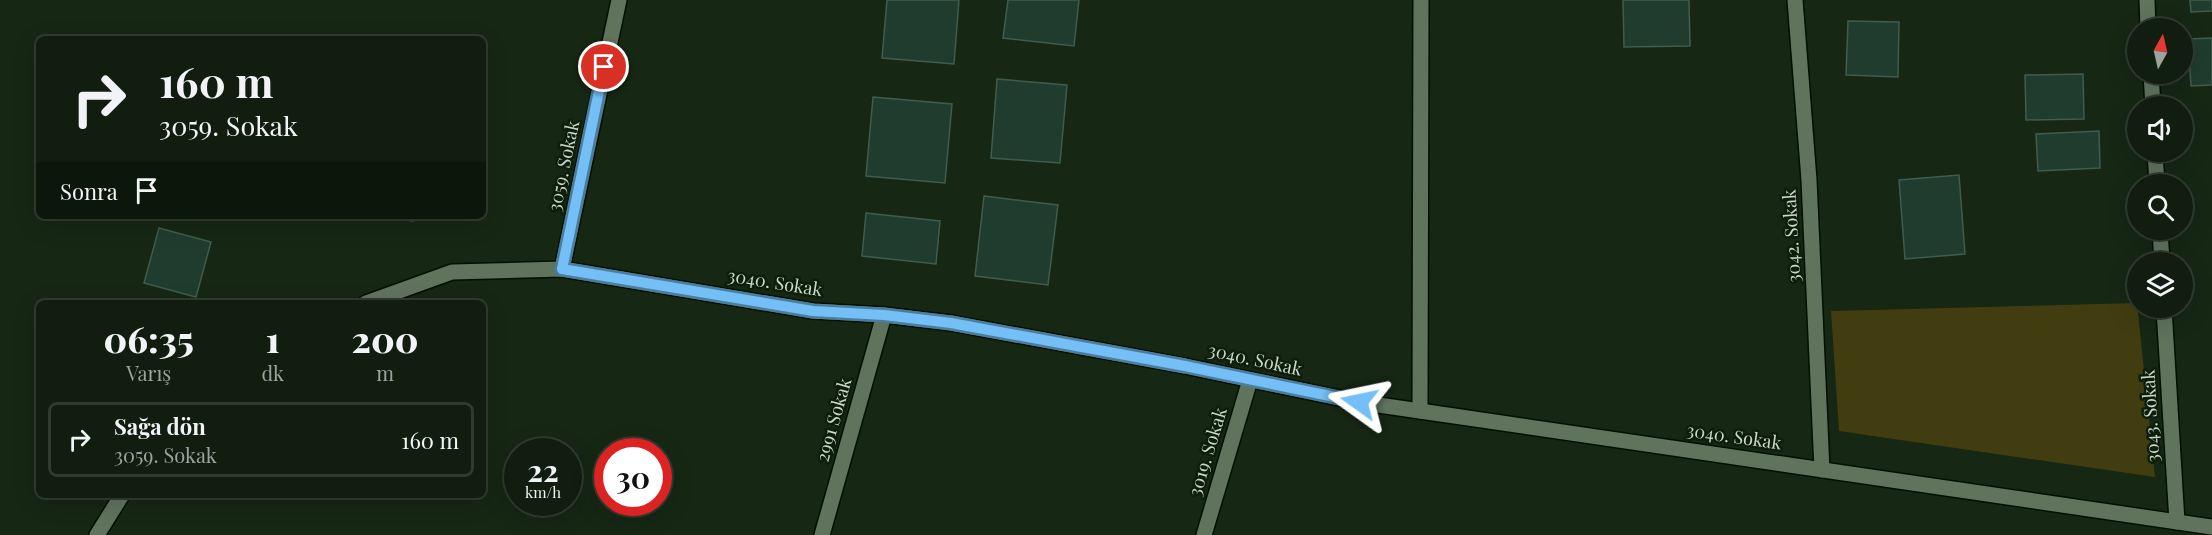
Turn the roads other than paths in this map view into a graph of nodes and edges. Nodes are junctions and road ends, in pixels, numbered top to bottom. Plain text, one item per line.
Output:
1 (619, 0) edge
2 (1421, 0) edge
3 (1795, 0) edge
4 (2146, 0) edge
5 (2147, 18) edge
6 (562, 269) junction
7 (374, 300) edge
8 (884, 315) junction
9 (2165, 318) edge
10 (1250, 380) junction
11 (1420, 411) junction
12 (1822, 470) junction
13 (120, 498) edge
14 (2177, 522) junction
15 (2212, 527) edge
16 (97, 535) edge
17 (822, 535) edge
18 (1204, 535) edge

1 - 6 street, 3059. Sokak
2 - 11 street
3 - 12 street, 3042. Sokak
4 - 5 street
6 - 7 street, 3040. Sokak
6 - 8 street, 3040. Sokak
8 - 10 street, 3040. Sokak
8 - 17 street, 2991 Sokak
9 - 14 street, 3043. Sokak
10 - 11 street, 3040. Sokak
10 - 18 street, 3019. Sokak
11 - 12 street, 3040. Sokak
12 - 14 street, 3040. Sokak
13 - 16 street
14 - 15 street, 3040. Sokak

